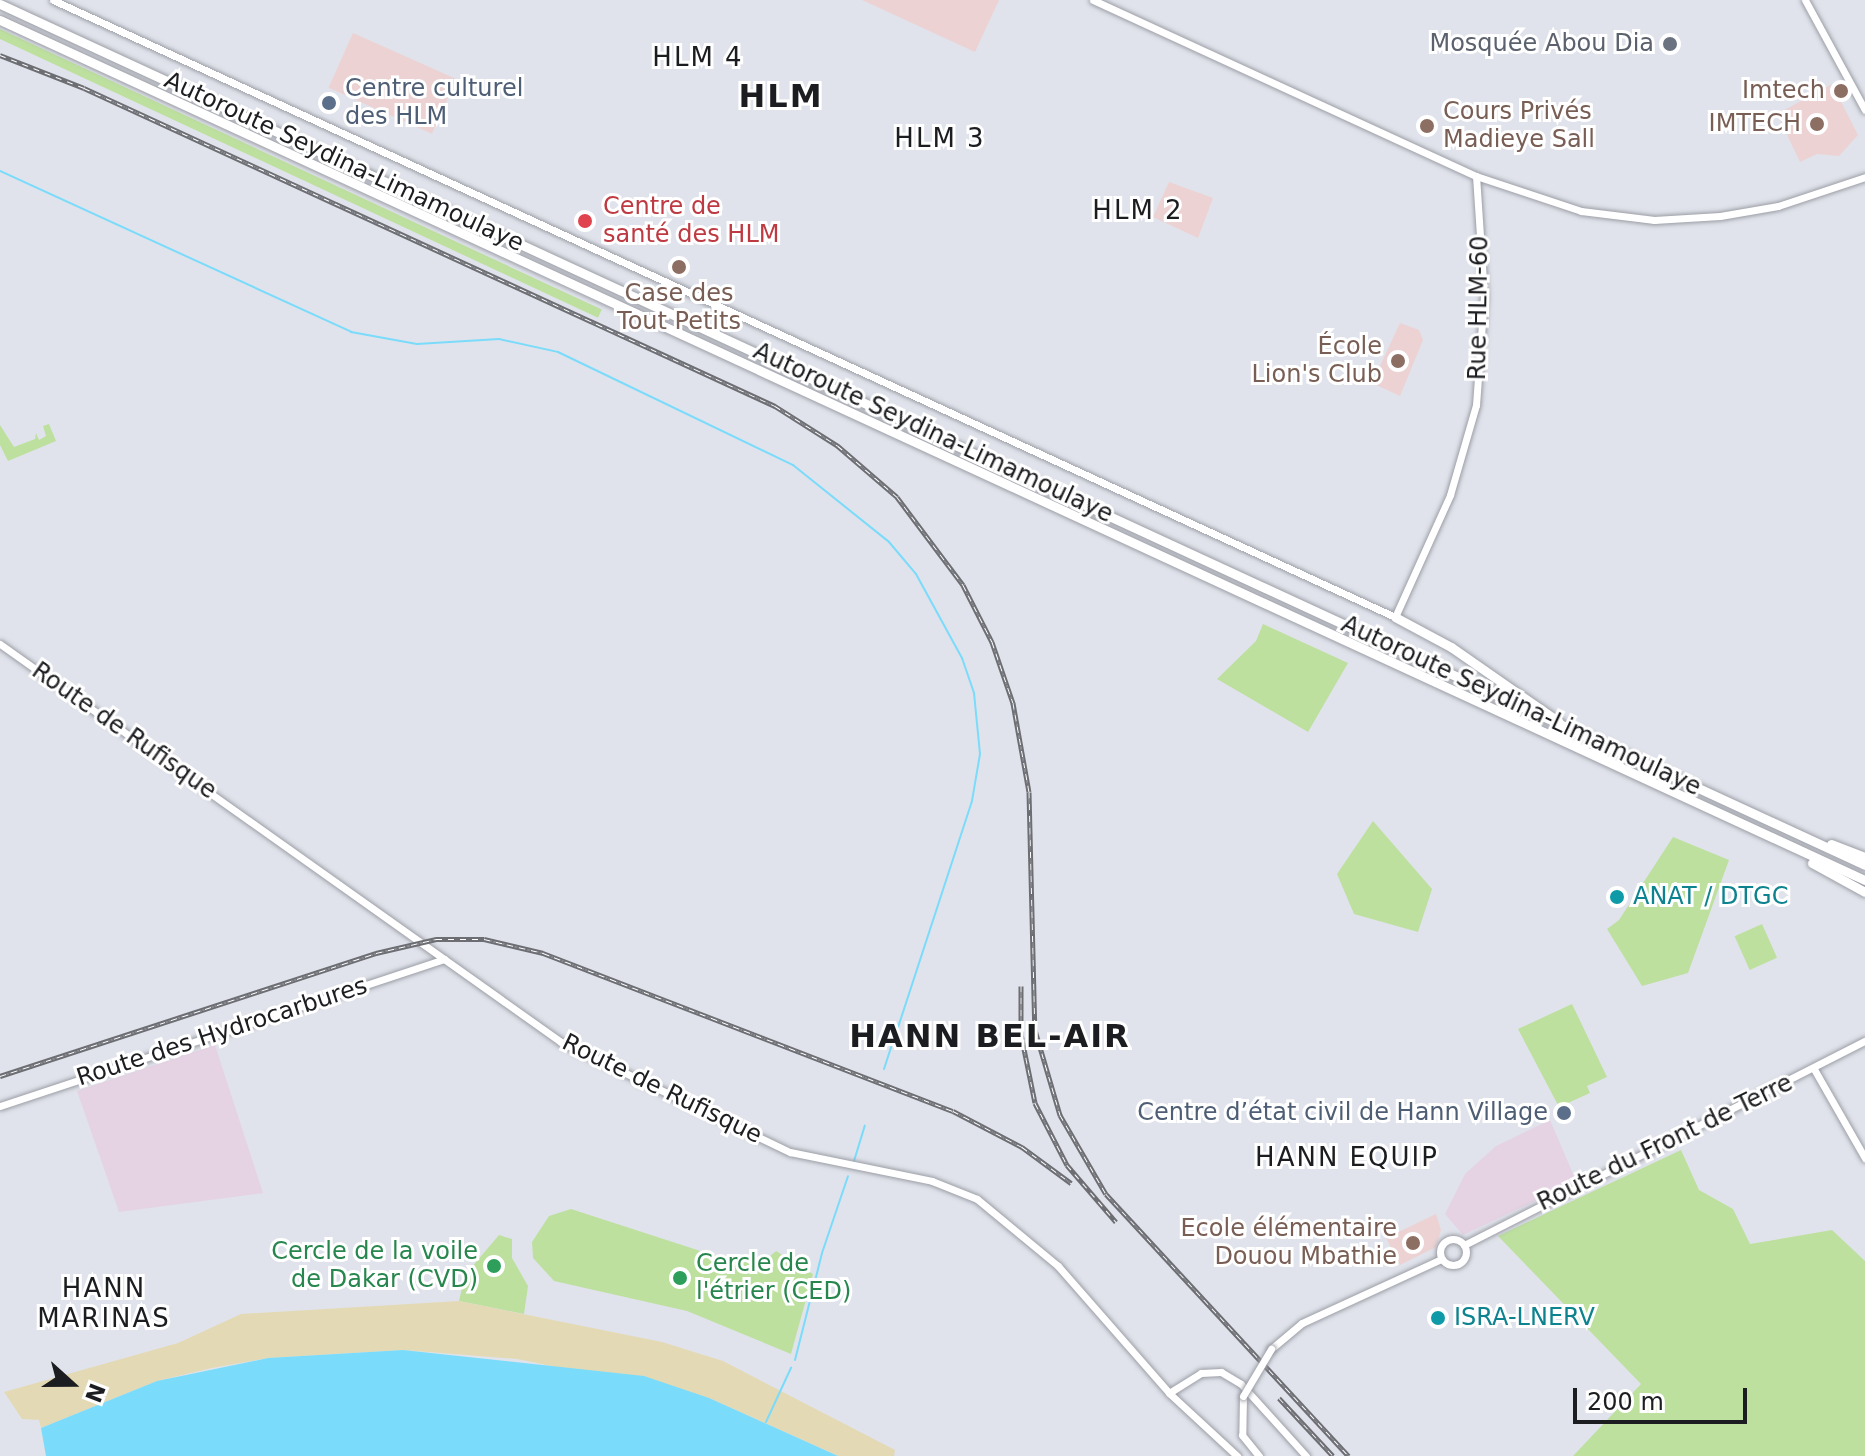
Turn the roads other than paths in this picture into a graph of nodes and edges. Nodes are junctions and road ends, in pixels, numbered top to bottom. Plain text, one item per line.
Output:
1 (53, 0) edge
2 (1093, 0) edge
3 (1805, 0) edge
4 (0, 4) edge
5 (0, 20) edge
6 (1865, 110) edge
7 (1476, 176) junction
8 (1865, 177) edge
9 (1395, 617) junction
10 (0, 644) edge
11 (1564, 728) junction
12 (1787, 829) junction
13 (1780, 841) junction
14 (1865, 857) edge
15 (1865, 865) edge
16 (1865, 880) edge
17 (1865, 892) edge
18 (444, 959) junction
19 (1865, 1041) edge
20 (1814, 1069) junction
21 (0, 1106) edge
22 (1865, 1158) edge
23 (1464, 1245) junction
24 (1441, 1259) junction
25 (1169, 1393) junction
26 (1237, 1456) edge
27 (1259, 1456) edge
28 (1306, 1456) edge

1 - 9 street
2 - 7 street
3 - 6 street
4 - 11 highway, Autoroute Seydina-Limamoulaye
5 - 13 highway, Autoroute Seydina-Limamoulaye
7 - 8 street
7 - 9 street, Rue HLM-60
9 - 11 highway
10 - 18 street, Route de Rufisque
11 - 12 highway, Autoroute Seydina-Limamoulaye
12 - 14 highway
12 - 15 highway, Autoroute Seydina-Limamoulaye
13 - 16 highway, Autoroute Seydina-Limamoulaye
13 - 17 highway
18 - 21 street, Route des Hydrocarbures
18 - 25 street, Route de Rufisque
19 - 20 street, Route du Front de Terre
20 - 22 street
20 - 23 street, Route du Front de Terre
23 - 24 street, Route du Front de Terre
23 - 24 street, Route du Front de Terre
24 - 27 street, Route du Front de Terre, bridge
25 - 26 street, Route de Rufisque
25 - 28 street

